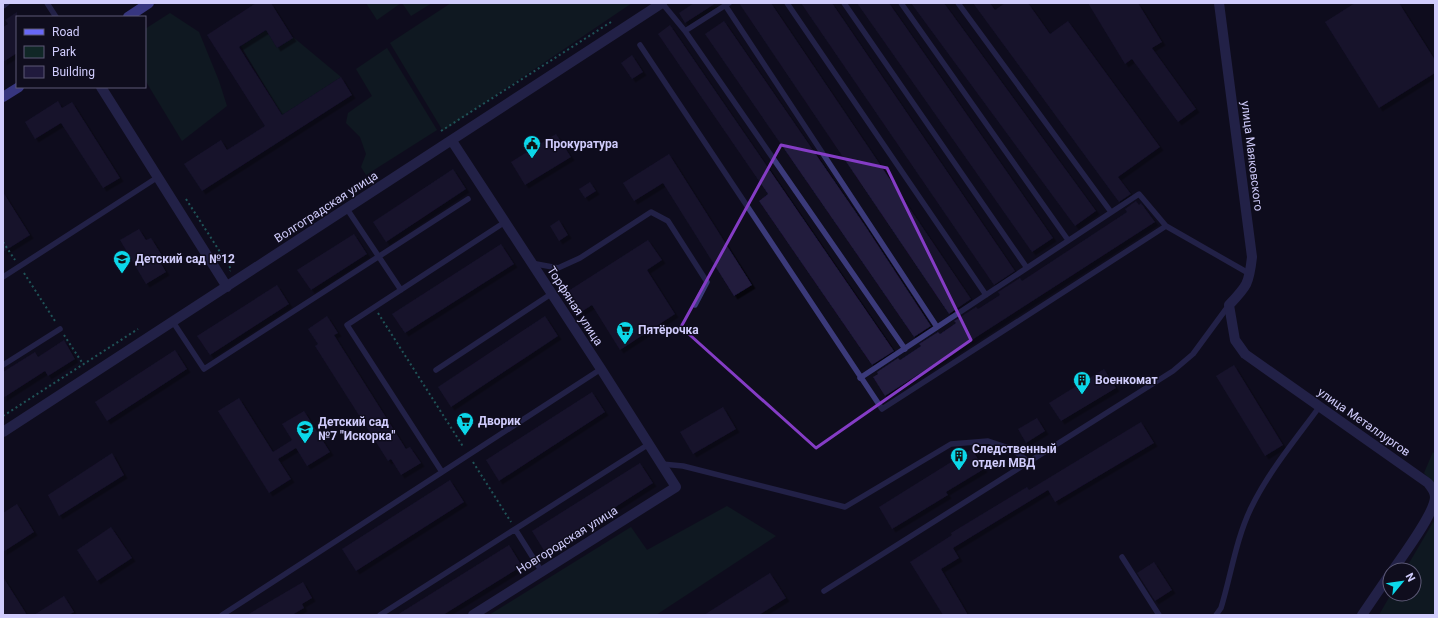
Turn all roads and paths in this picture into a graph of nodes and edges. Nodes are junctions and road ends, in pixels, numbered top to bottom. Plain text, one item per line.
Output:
1 (7, 3) edge
2 (47, 3) edge
3 (149, 3) edge
4 (662, 3) edge
5 (787, 3) edge
6 (844, 3) edge
7 (901, 3) edge
8 (958, 3) edge
9 (1219, 3) edge
10 (727, 4) edge
11 (3, 6) edge
12 (55, 16) edge
13 (130, 16) edge
14 (614, 20) dead end
15 (685, 31) junction
16 (640, 45) dead end
17 (17, 88) edge
18 (102, 88) edge
19 (3, 97) edge
20 (441, 130) dead end
21 (452, 141) junction
22 (158, 177) junction
23 (468, 199) dead end
24 (347, 209) junction
25 (1111, 212) junction
26 (505, 222) junction
27 (1166, 226) junction
28 (1068, 240) junction
29 (3, 242) edge
30 (379, 256) junction
31 (531, 263) junction
32 (19, 266) junction
33 (1027, 268) junction
34 (231, 269) dead end
35 (1250, 274) junction
36 (3, 277) edge
37 (221, 277) junction
38 (227, 287) junction
39 (401, 290) junction
40 (551, 294) junction
41 (986, 295) junction
42 (695, 305) dead end
43 (1229, 305) junction
44 (374, 307) junction
45 (173, 322) junction
46 (142, 327) dead end
47 (937, 327) junction
48 (60, 329) junction
49 (905, 349) junction
50 (84, 364) junction
51 (3, 365) edge
52 (601, 369) junction
53 (436, 370) dead end
54 (860, 378) junction
55 (1320, 406) junction
56 (3, 416) edge
57 (3, 432) edge
58 (649, 444) junction
59 (469, 455) junction
60 (1029, 462) junction
61 (662, 464) junction
62 (442, 472) junction
63 (676, 487) joint
64 (516, 529) junction
65 (1122, 557) dead end
66 (1397, 562) edge
67 (542, 572) junction
68 (1382, 586) edge
69 (824, 591) dead end
70 (222, 615) edge
71 (380, 615) edge
72 (473, 615) edge
73 (1159, 615) edge
74 (1216, 615) edge
75 (1362, 615) edge

1 - 11 lane
2 - 12 lane
3 - 13 main road
4 - 15 lane
4 - 21 street, Волгоградская улица
5 - 41 lane
6 - 33 lane
7 - 28 lane
8 - 25 lane
9 - 35 street, улица Маяковского
10 - 15 lane
10 - 47 lane
14 - 20 path
15 - 49 lane
16 - 54 lane
17 - 19 main road
18 - 22 street
21 - 24 street, Волгоградская улица
21 - 26 street, Торфяная улица
22 - 32 lane
22 - 37 street
23 - 30 lane
24 - 30 lane
24 - 38 street, Волгоградская улица
25 - 27 lane
25 - 28 lane
26 - 31 street, Торфяная улица
26 - 39 lane
27 - 35 lane
27 - 54 lane
28 - 33 lane
29 - 32 path
30 - 39 lane
30 - 45 lane
31 - 40 street, Торфяная улица
31 - 42 lane
32 - 36 lane
32 - 48 path
33 - 41 lane
34 - 37 path
35 - 43 street, улица Маяковского
37 - 38 street
38 - 45 street, Волгоградская улица
39 - 44 lane
40 - 52 street, Торфяная улица
40 - 53 lane
41 - 47 lane
43 - 55 street, улица Металлургов
43 - 60 lane
44 - 59 path
44 - 62 lane
45 - 57 street, Волгоградская улица
46 - 50 path
47 - 49 lane
48 - 50 path
48 - 51 lane
49 - 54 lane
50 - 56 path
52 - 58 street, Торфяная улица
52 - 59 lane
55 - 66 street, улица Металлургов
55 - 74 lane
58 - 61 street, Торфяная улица
58 - 64 lane
59 - 62 lane
59 - 64 path
60 - 61 lane
60 - 69 lane
61 - 63 street, Торфяная улица
62 - 70 lane
63 - 67 street, Новгородская улица
64 - 67 lane
64 - 71 lane
65 - 73 lane
67 - 72 street, Новгородская улица
68 - 75 street

